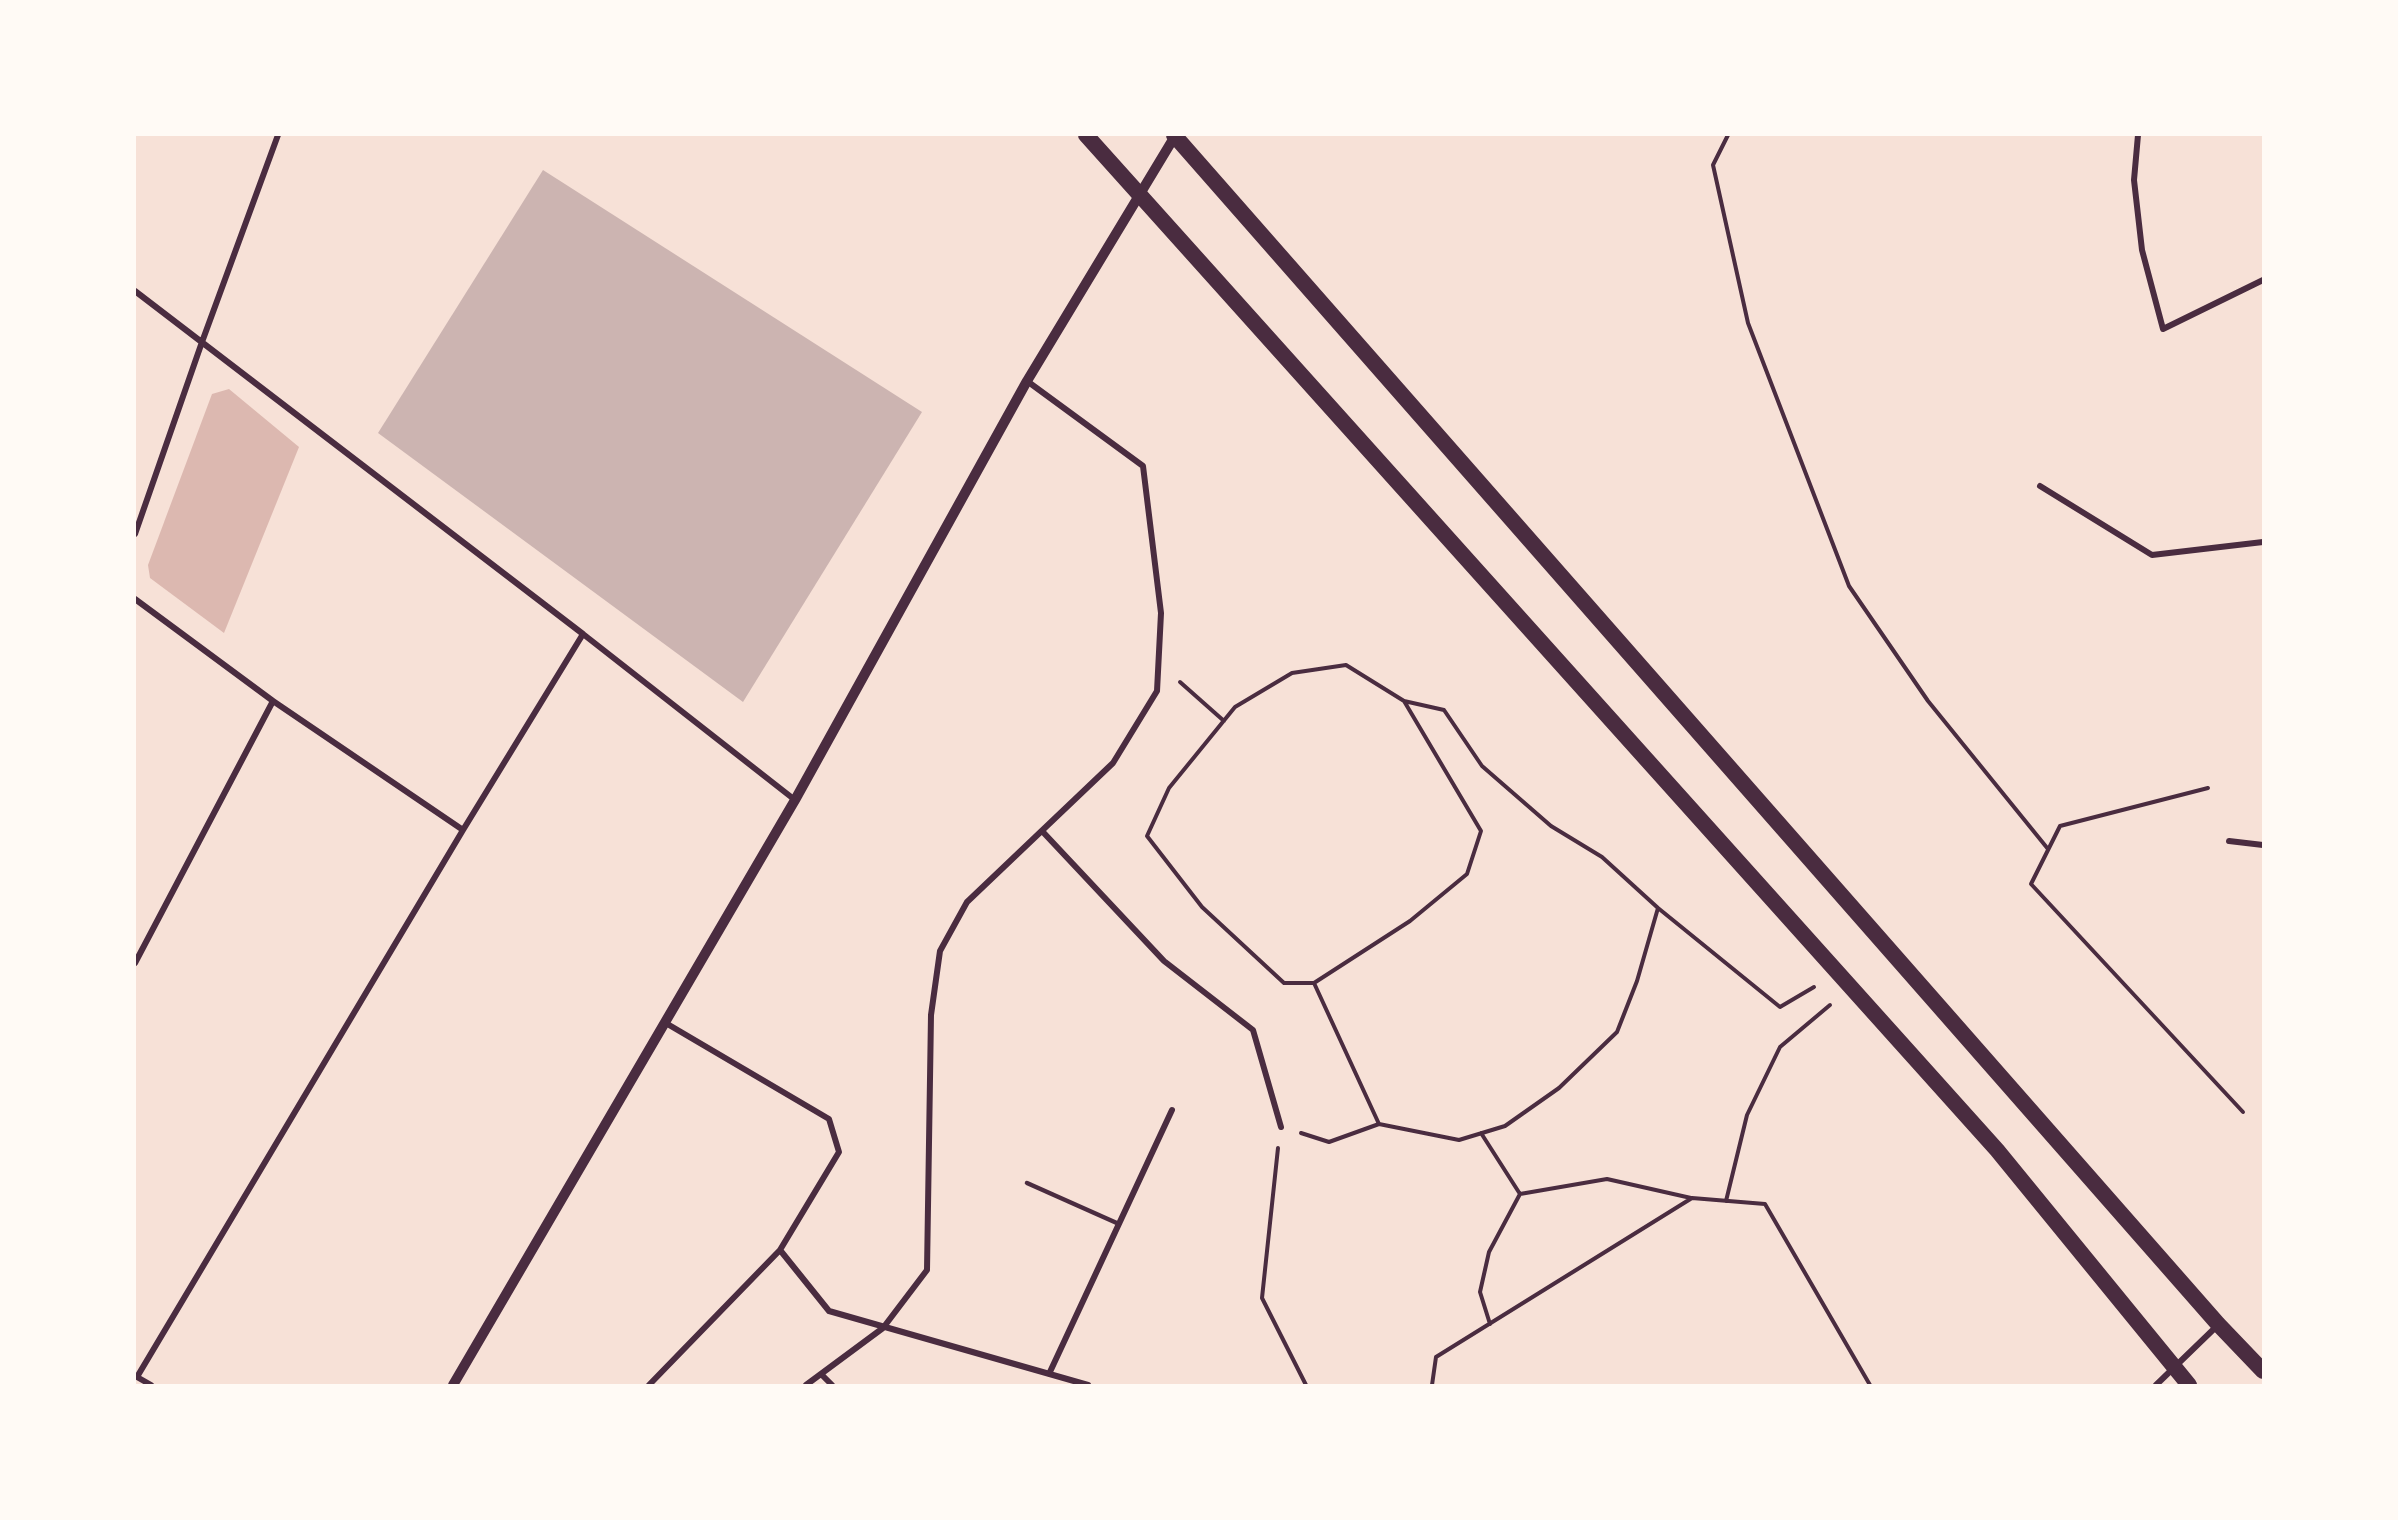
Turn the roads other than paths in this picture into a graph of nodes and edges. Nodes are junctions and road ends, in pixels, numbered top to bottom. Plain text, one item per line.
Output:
1 (278, 135) edge
2 (1086, 135) edge
3 (1175, 135) edge
4 (2138, 135) edge
5 (1141, 196) junction
6 (2263, 279) edge
7 (135, 291) edge
8 (202, 342) junction
9 (1028, 381) junction
10 (2040, 486) dead end
11 (135, 534) edge
12 (2263, 542) edge
13 (135, 599) edge
14 (583, 634) junction
15 (273, 701) junction
16 (795, 800) junction
17 (463, 830) junction
18 (1042, 831) junction
19 (2229, 841) dead end
20 (2263, 844) edge
21 (135, 963) edge
22 (664, 1022) junction
23 (1172, 1110) dead end
24 (1281, 1127) road end
25 (1027, 1183) dead end
26 (1119, 1224) junction
27 (780, 1250) junction
28 (2218, 1324) junction
29 (883, 1328) junction
30 (2173, 1367) junction
31 (2263, 1371) edge
32 (821, 1374) junction
33 (1049, 1374) junction
34 (136, 1377) edge
35 (152, 1385) edge
36 (453, 1385) edge
37 (649, 1385) edge
38 (806, 1385) edge
39 (832, 1385) edge
40 (1088, 1385) edge
41 (2156, 1385) edge
42 (2189, 1385) edge

1 - 8 street
2 - 5 highway
3 - 5 street
3 - 28 highway
4 - 6 street
5 - 9 street
5 - 30 highway
7 - 8 street
8 - 11 street
8 - 14 street
9 - 16 street
9 - 18 street
10 - 12 street
13 - 15 street
14 - 16 street
14 - 17 street
15 - 17 street
15 - 21 street
16 - 22 street
17 - 34 street
18 - 24 street
18 - 29 street
19 - 20 street
22 - 27 street
22 - 36 street
23 - 26 street
25 - 26 lane
26 - 33 street
27 - 29 street
27 - 37 street
28 - 30 street
28 - 31 highway
29 - 32 street
29 - 33 street
30 - 41 street
30 - 42 highway
32 - 38 street
32 - 39 street
33 - 40 street
34 - 35 street

